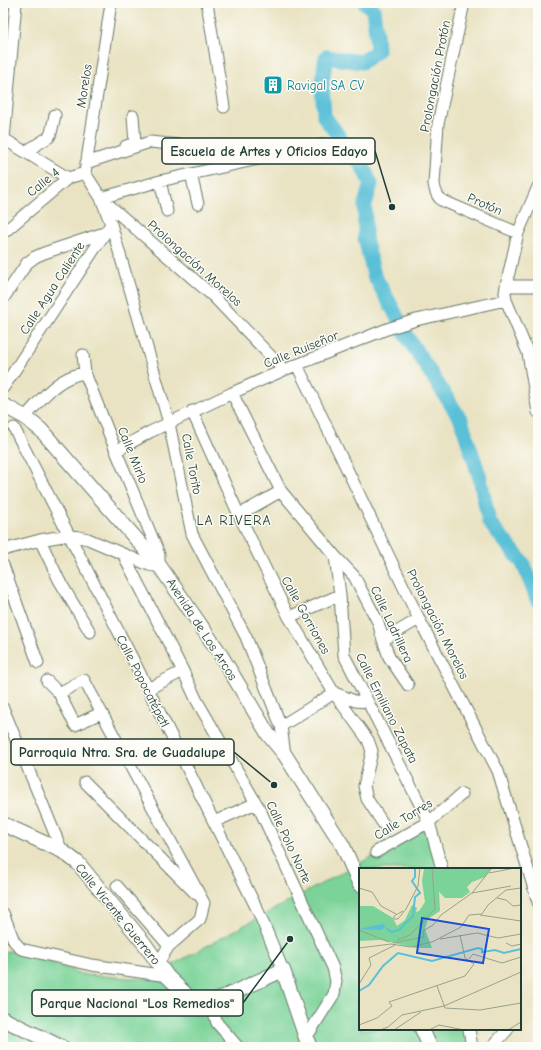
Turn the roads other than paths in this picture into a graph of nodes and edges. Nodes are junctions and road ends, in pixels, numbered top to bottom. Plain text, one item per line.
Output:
1 (16, 3) edge
2 (111, 3) edge
3 (207, 3) edge
4 (464, 3) edge
5 (224, 108) dead end
6 (55, 115) dead end
7 (134, 116) dead end
8 (4, 139) edge
9 (325, 144) dead end
10 (180, 145) dead end
11 (25, 152) junction
12 (86, 164) junction
13 (191, 174) junction
14 (68, 178) junction
15 (160, 181) junction
16 (538, 187) edge
17 (101, 198) junction
18 (441, 200) joint
19 (198, 204) dead end
20 (167, 211) dead end
21 (111, 224) junction
22 (5, 228) edge
23 (104, 233) junction
24 (518, 233) junction
25 (506, 286) junction
26 (538, 286) edge
27 (3, 299) edge
28 (506, 300) junction
29 (533, 353) edge
30 (82, 356) dead end
31 (297, 365) junction
32 (284, 370) junction
33 (85, 372) junction
34 (3, 388) edge
35 (232, 393) junction
36 (3, 405) edge
37 (192, 411) junction
38 (538, 412) edge
39 (25, 417) junction
40 (169, 423) junction
41 (14, 428) dead end
42 (116, 451) junction
43 (281, 492) junction
44 (239, 515) junction
45 (69, 535) junction
46 (40, 540) junction
47 (4, 548) edge
48 (123, 554) junction
49 (336, 556) junction
50 (159, 564) junction
51 (3, 565) edge
52 (340, 595) junction
53 (289, 617) junction
54 (419, 619) junction
55 (90, 632) dead end
56 (383, 640) junction
57 (38, 663) dead end
58 (183, 671) junction
59 (46, 681) dead end
60 (408, 685) dead end
61 (148, 689) junction
62 (59, 693) junction
63 (334, 693) junction
64 (368, 702) junction
65 (3, 708) edge
66 (101, 713) junction
67 (280, 726) junction
68 (286, 755) junction
69 (85, 782) dead end
70 (462, 794) dead end
71 (256, 803) junction
72 (214, 822) junction
73 (429, 822) junction
74 (3, 824) edge
75 (386, 828) dead end
76 (62, 851) junction
77 (376, 852) dead end
78 (442, 868) edge
79 (359, 883) edge
80 (117, 886) dead end
81 (538, 902) edge
82 (204, 903) junction
83 (3, 912) edge
84 (169, 946) junction
85 (158, 963) junction
86 (283, 970) junction
87 (167, 976) junction
88 (205, 1005) junction
89 (3, 1019) edge
90 (422, 1030) edge
91 (469, 1030) edge
92 (507, 1030) edge
93 (308, 1042) edge
94 (61, 1047) edge
95 (238, 1047) edge
96 (430, 1047) edge
97 (472, 1047) edge
98 (492, 1047) edge

1 - 8 street
2 - 12 street, Morelos
3 - 5 street
4 - 18 street, Prolongación Protón
6 - 11 street
7 - 12 street
8 - 11 street
9 - 13 street
10 - 12 street
11 - 14 street
12 - 14 street, Calle 4
12 - 17 street, Calle Torito
13 - 15 street
13 - 19 street
14 - 22 street, Calle 4
15 - 17 street
15 - 20 street
16 - 24 street
17 - 21 street, Calle Torito
17 - 32 street, Prolongación Morelos
18 - 24 street, Protón
21 - 23 street, Calle Agua Caliente
21 - 40 street, Calle Torito
23 - 27 street
23 - 34 street, Calle Agua Caliente
24 - 25 street
25 - 26 street
25 - 28 street
28 - 29 street
28 - 31 street, Calle Ruiseñor
29 - 38 street
30 - 33 street, Calle Mirlo
31 - 32 street, Calle Ruiseñor
31 - 54 street, Prolongación Morelos
32 - 35 street, Calle Ruiseñor
33 - 39 street
33 - 42 street, Calle Mirlo
35 - 37 street, Calle Ruiseñor
35 - 43 street
36 - 39 main road, Avenida de Los Arcos
37 - 40 street, Calle Ruiseñor
37 - 44 street, Calle Gorriones
39 - 50 main road, Avenida de Los Arcos
40 - 42 street, Calle Ruiseñor
40 - 67 street, Calle Torito
41 - 45 street, Calle Popocatépetl
42 - 50 street, Calle Mirlo
43 - 44 street
43 - 49 street
44 - 53 street, Calle Gorriones
45 - 46 street
45 - 48 street
45 - 61 street, Calle Popocatépetl
46 - 47 street
46 - 55 street
48 - 50 street
48 - 58 street, Calle Polo Norte
49 - 52 street, Calle Emiliano Zapata
49 - 56 street, Calle Ladrillera
50 - 68 main road, Avenida de Los Arcos
51 - 57 street
52 - 53 street
52 - 64 street, Calle Emiliano Zapata
53 - 63 street, Calle Gorriones
54 - 56 street
54 - 81 street, Prolongación Morelos
56 - 60 street, Calle Ladrillera
58 - 61 street
58 - 71 street, Calle Polo Norte
59 - 62 street
61 - 72 street, Calle Popocatépetl
62 - 66 street
62 - 66 street
63 - 64 street
63 - 67 street
63 - 75 street, Calle Gorriones
64 - 73 street, Calle Emiliano Zapata
65 - 76 street
66 - 82 street
67 - 68 street, Calle Torito
68 - 79 main road, Avenida de Los Arcos
69 - 82 street
70 - 73 street, Calle Torres
71 - 72 street
71 - 93 street, Calle Polo Norte
72 - 86 street, Calle Popocatépetl
73 - 77 street, Calle Torres
73 - 78 street, Calle Emiliano Zapata
74 - 76 main road, Calle Vicente Guerrero
76 - 85 main road, Calle Vicente Guerrero
80 - 84 street
82 - 84 street
83 - 87 street
84 - 85 street
85 - 87 main road, Calle Vicente Guerrero
86 - 88 main road
86 - 93 main road, Calle Popocatépetl
87 - 88 main road, Calle Vicente Guerrero
88 - 95 street, Calle Vicente Guerrero
89 - 94 main road
90 - 96 main road
91 - 97 street
92 - 98 street

